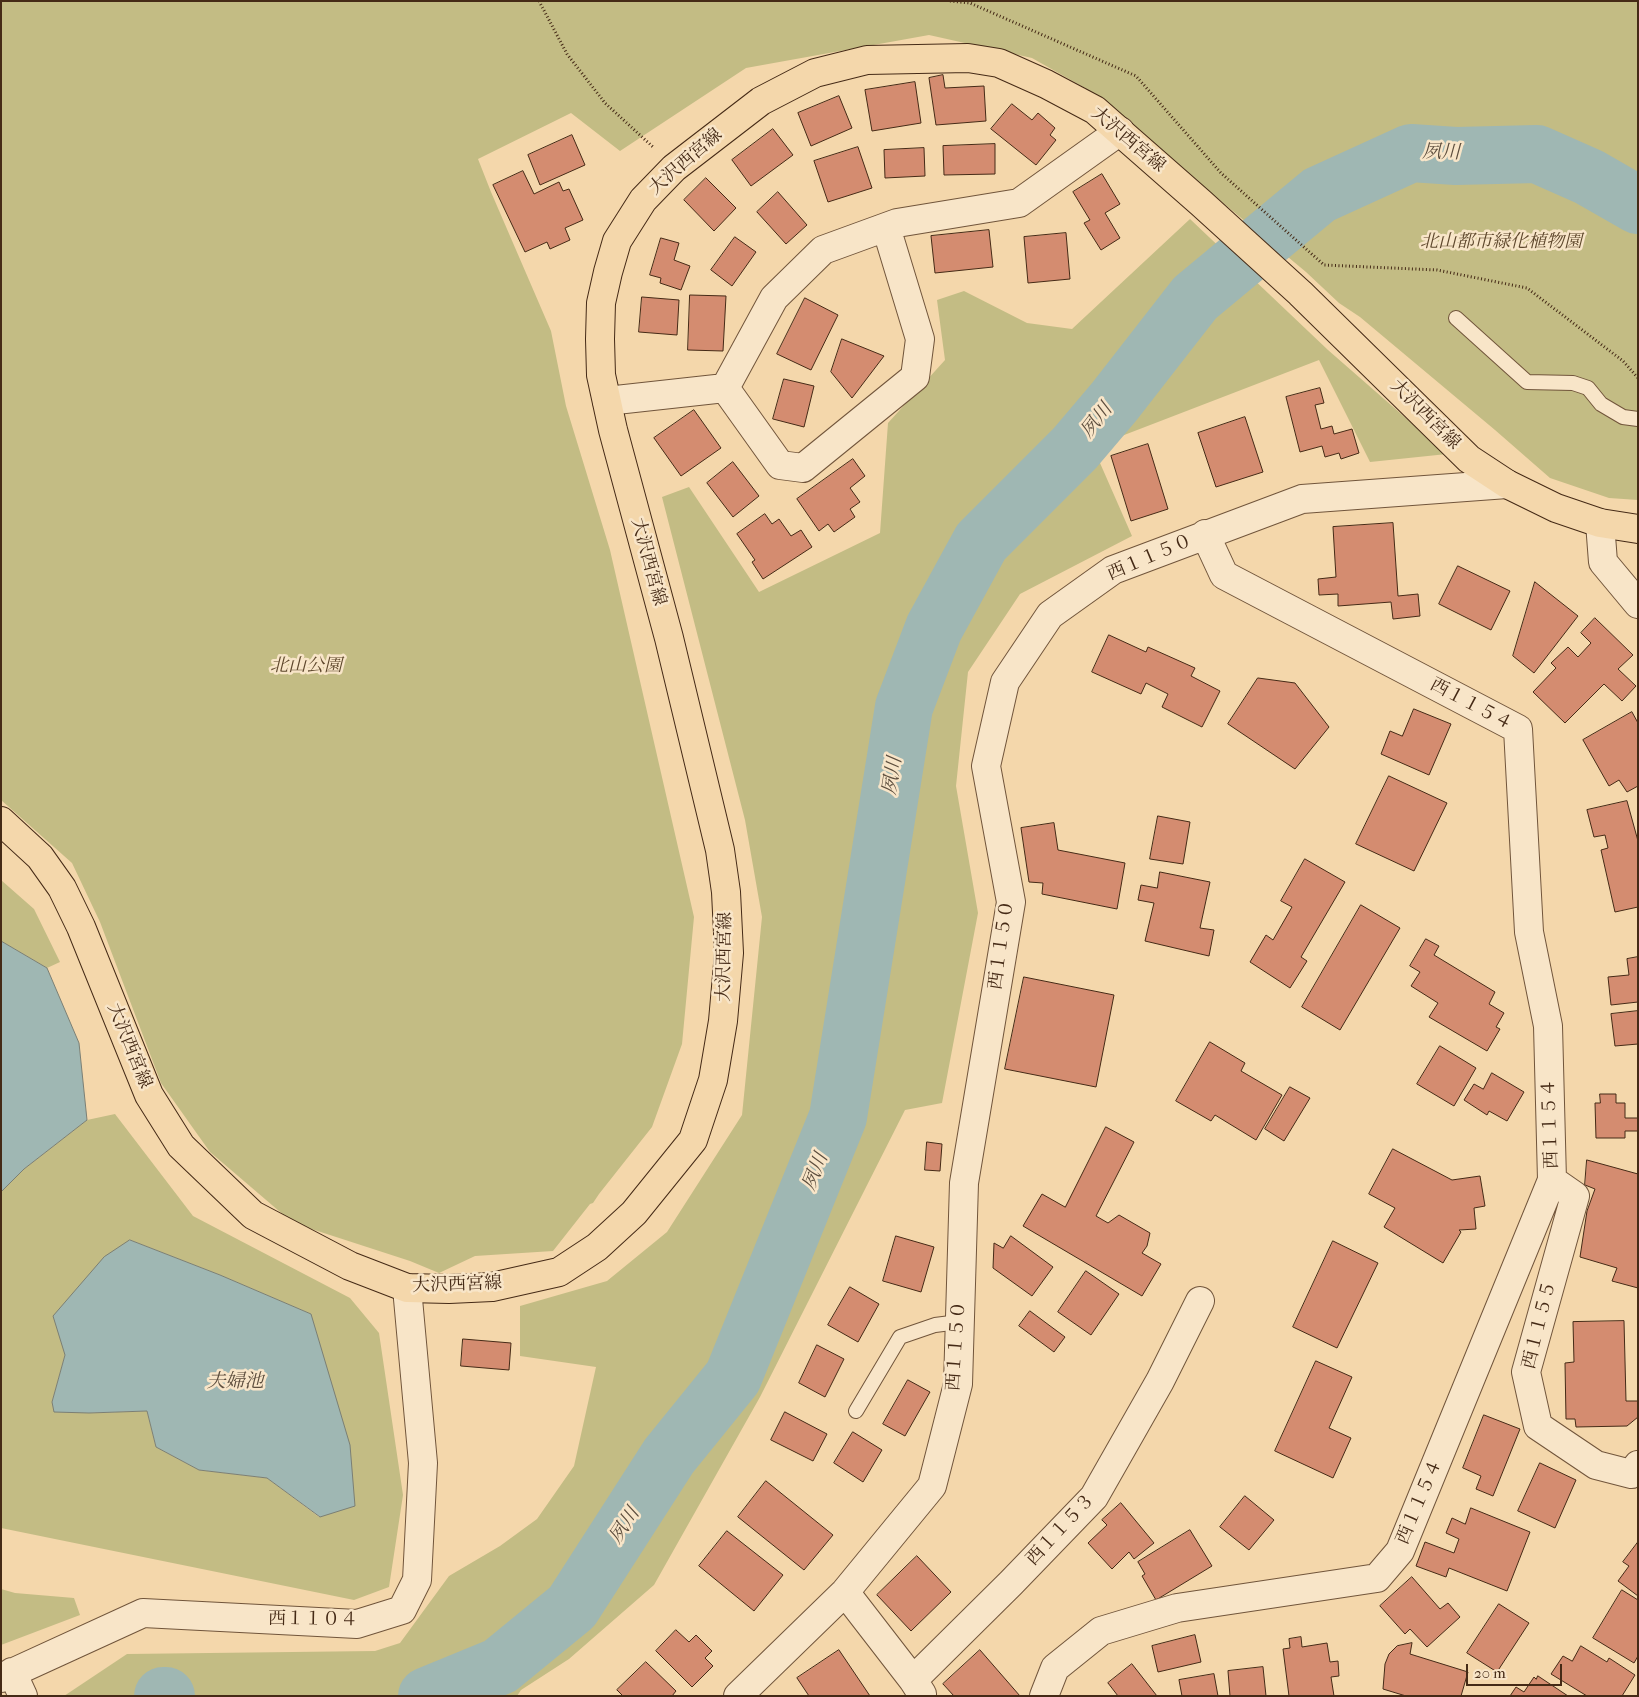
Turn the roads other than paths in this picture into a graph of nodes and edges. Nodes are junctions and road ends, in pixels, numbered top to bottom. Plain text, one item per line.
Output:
1 (1120, 131) junction
2 (886, 227) junction
3 (1456, 318) dead end
4 (724, 388) junction
5 (607, 401) junction
6 (1638, 419) edge
7 (1507, 484) junction
8 (1600, 523) junction
9 (1638, 529) edge
10 (1205, 534) junction
11 (1638, 604) edge
12 (1, 821) edge
13 (1552, 1180) junction
14 (407, 1288) junction
15 (1200, 1300) dead end
16 (959, 1322) junction
17 (856, 1412) dead end
18 (1638, 1465) edge
19 (845, 1592) junction
20 (12, 1682) edge
21 (918, 1688) edge
22 (738, 1696) edge
23 (1044, 1696) edge

1 - 2 street
1 - 5 main road, 大沢西宮線
1 - 7 main road, 大沢西宮線
2 - 4 street
2 - 4 street
3 - 6 lane
4 - 5 street
5 - 14 main road, 大沢西宮線
7 - 8 main road, 大沢西宮線
7 - 10 street, 西１１５０
8 - 9 main road, 大沢西宮線
8 - 11 street
10 - 13 street, 西１１５４
10 - 16 street, 西１１５０
12 - 14 main road, 大沢西宮線
13 - 18 street, 西１１５５
13 - 23 street, 西１１５４
14 - 20 street, 西１１０４
15 - 21 street, 西１１５３
16 - 17 lane
16 - 19 street, 西１１５０
19 - 21 street
19 - 22 street, 西１１５０

